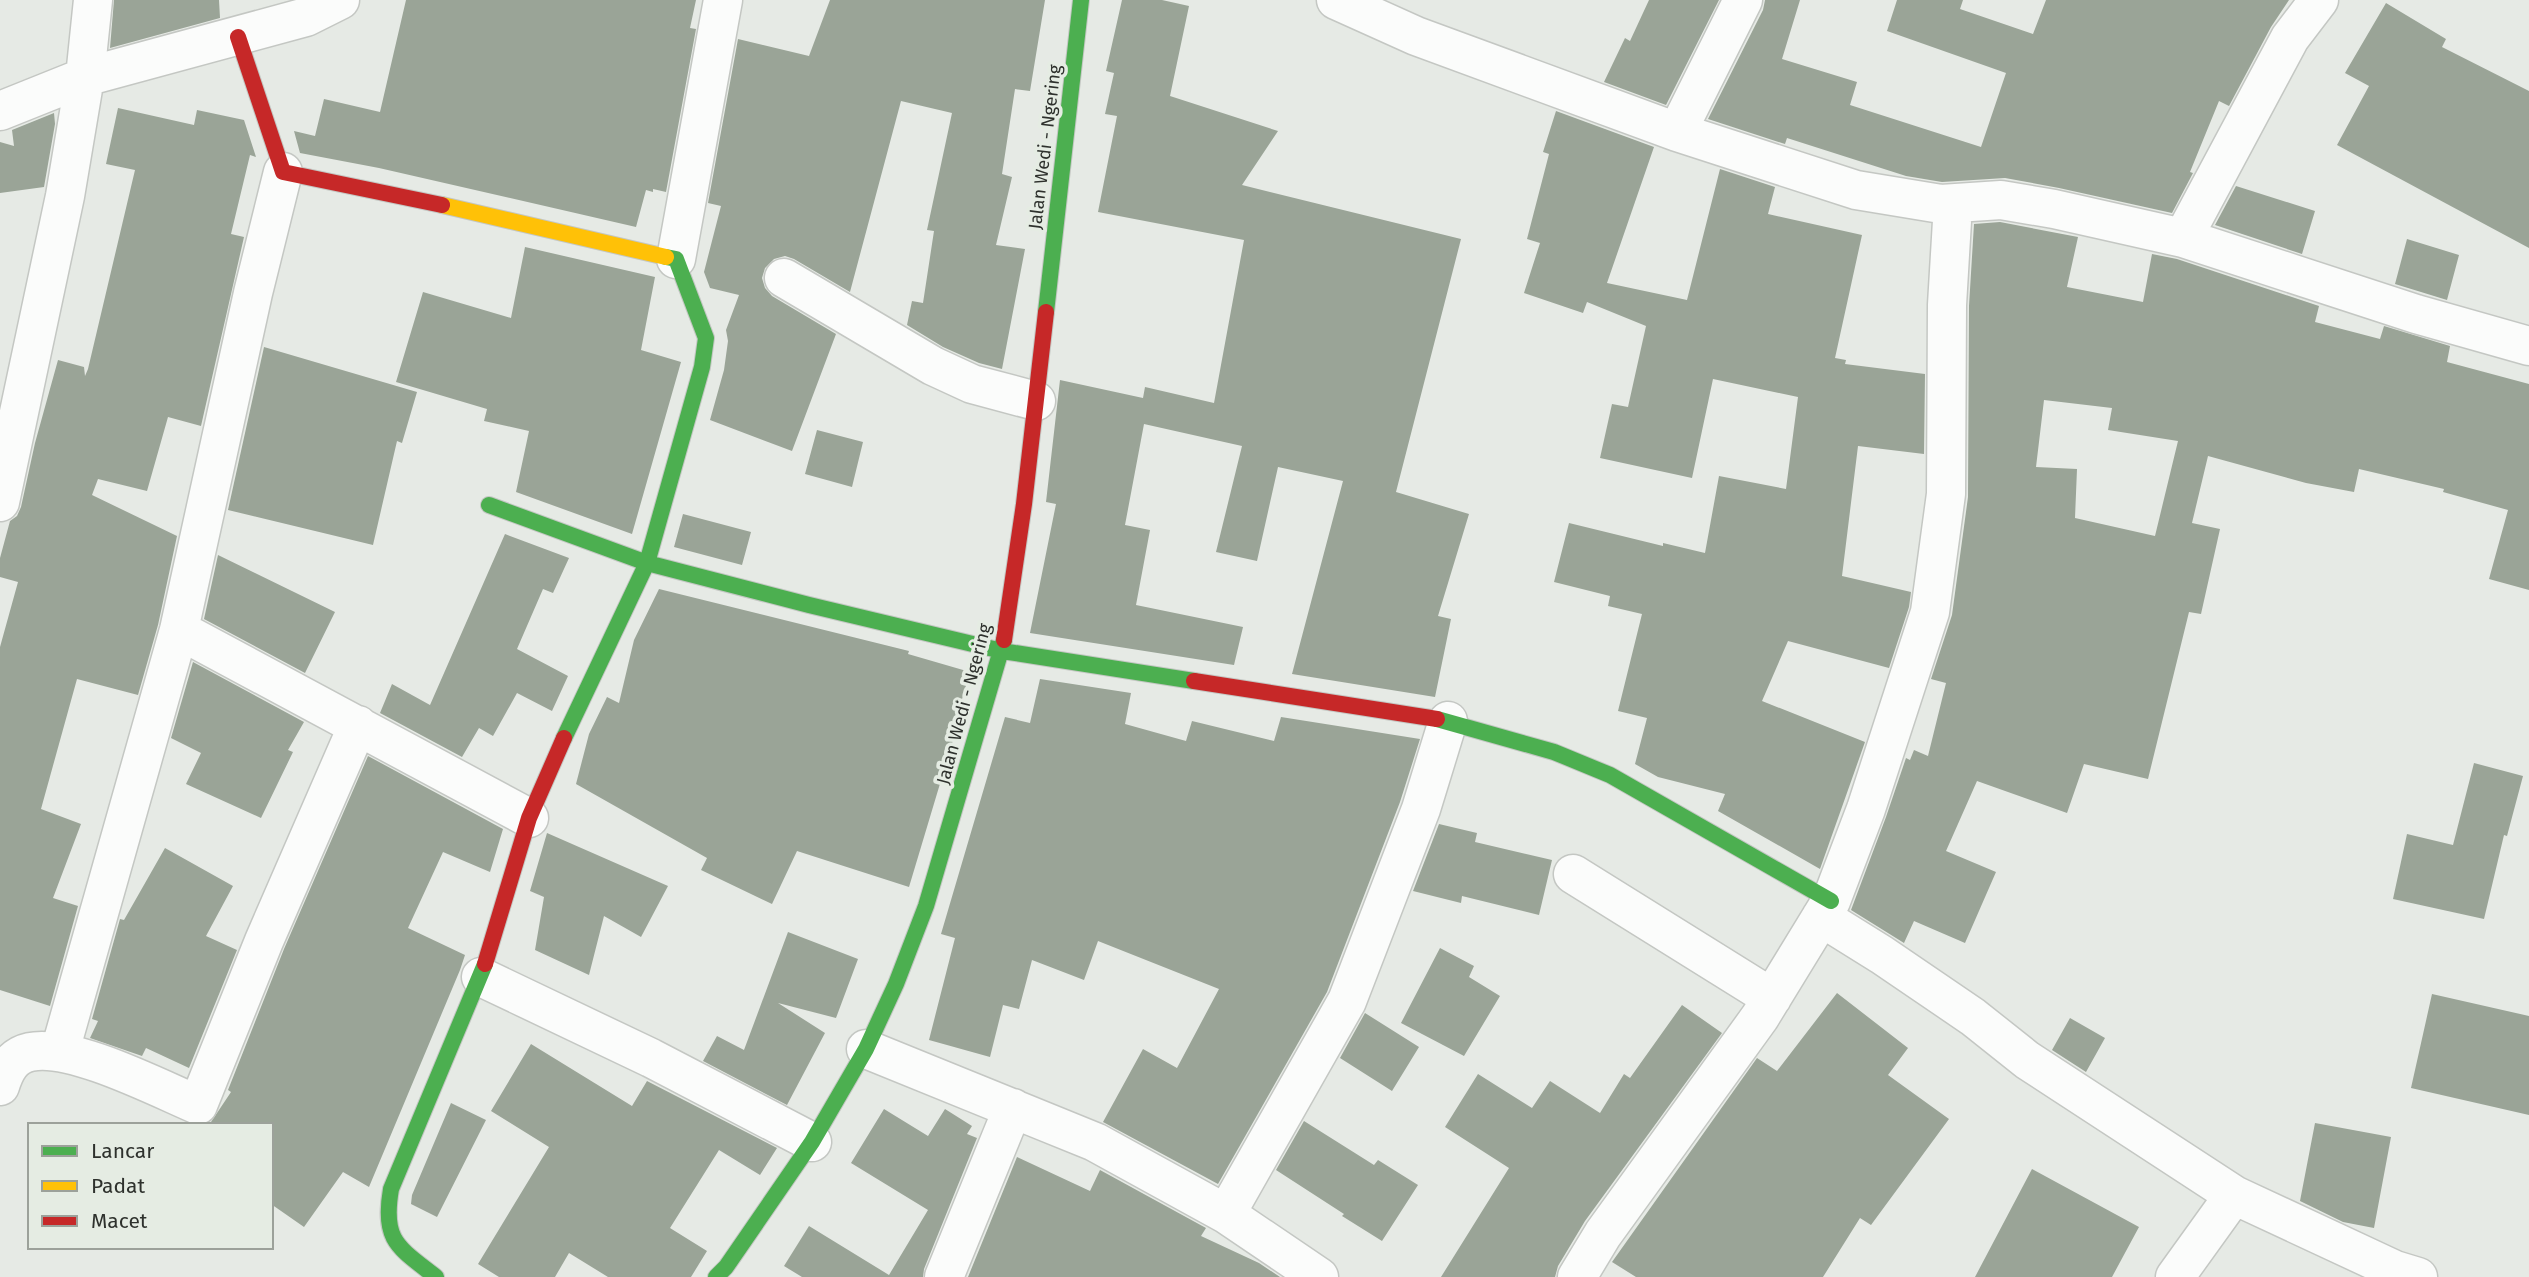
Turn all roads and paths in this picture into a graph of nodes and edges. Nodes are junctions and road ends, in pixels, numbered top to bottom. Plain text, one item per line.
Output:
1 (93, 0) edge
2 (340, 0) edge
3 (723, 0) edge
4 (1082, 0) edge
5 (1336, 0) edge
6 (1743, 0) edge
7 (2319, 0) edge
8 (238, 37) junction
9 (85, 77) junction
10 (0, 111) edge
11 (1677, 132) junction
12 (283, 172) junction
13 (1953, 204) junction
14 (2183, 238) junction
15 (676, 259) junction
16 (784, 278) dead end
17 (2529, 346) edge
18 (1036, 401) junction
19 (0, 502) edge
20 (489, 505) dead end
21 (647, 563) junction
22 (178, 629) junction
23 (1002, 651) junction
24 (1448, 721) junction
25 (358, 725) junction
26 (529, 818) junction
27 (1573, 874) dead end
28 (1826, 909) junction
29 (481, 977) junction
30 (1772, 998) junction
31 (866, 1049) junction
32 (60, 1051) junction
33 (0, 1086) edge
34 (1013, 1108) junction
35 (811, 1142) junction
36 (2234, 1195) junction
37 (1226, 1214) junction
38 (436, 1277) edge
39 (716, 1277) edge
40 (944, 1277) edge
41 (1319, 1277) edge
42 (1577, 1277) edge
43 (2175, 1277) edge
44 (2418, 1277) edge

1 - 9 street
2 - 8 street
3 - 15 street
4 - 18 street, Jalan Wedi - Ngering
5 - 11 street
6 - 11 street
7 - 14 street
8 - 9 street
8 - 12 street
9 - 10 street
9 - 19 street
11 - 13 street
12 - 15 street
12 - 22 street
13 - 14 street
13 - 28 street
14 - 17 street
15 - 21 street
16 - 18 street
18 - 23 street, Jalan Wedi - Ngering
20 - 21 street
21 - 23 street
21 - 26 street
22 - 25 street
22 - 32 street
23 - 24 street
23 - 31 street, Jalan Wedi - Ngering
24 - 28 street
24 - 37 street
25 - 26 street
25 - 32 street
26 - 29 street
27 - 30 street
28 - 30 street
28 - 36 street
29 - 35 street
29 - 38 street
30 - 42 street
31 - 34 street
31 - 35 street, Jalan Wedi - Ngering
32 - 33 street
34 - 37 street
34 - 40 street
35 - 39 street, Jalan Wedi - Ngering
36 - 43 street
36 - 44 street
37 - 41 street

